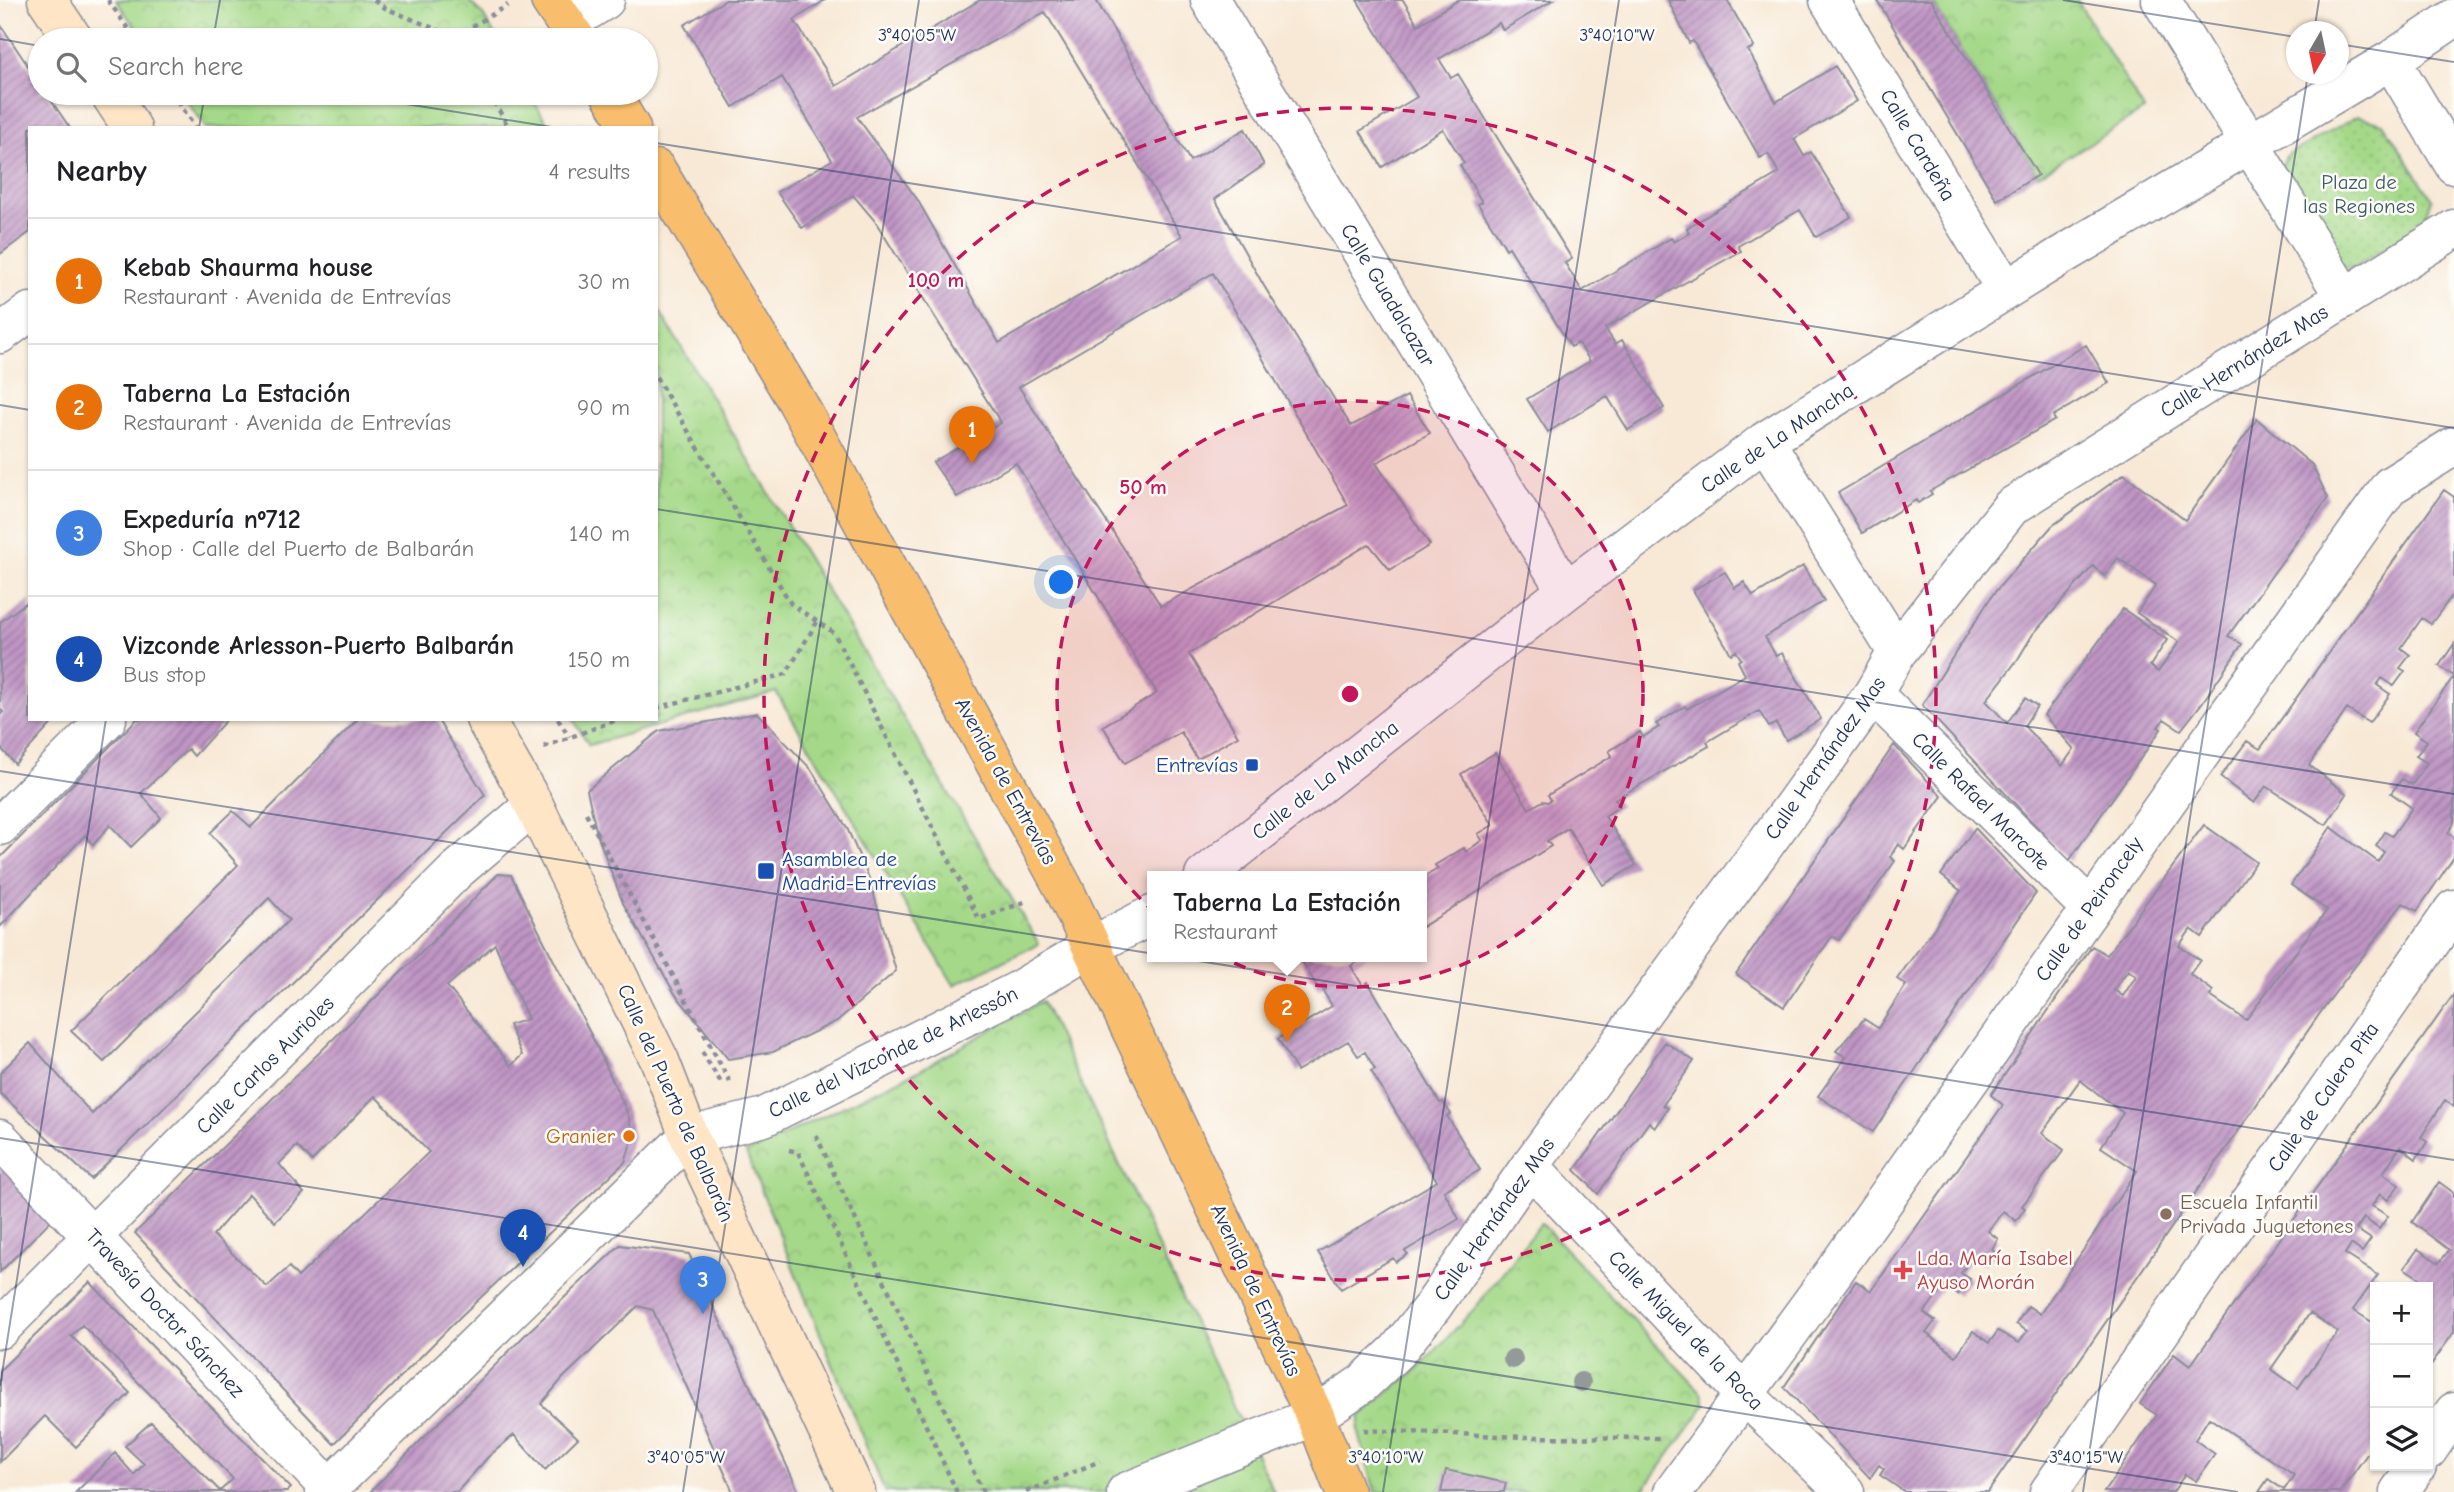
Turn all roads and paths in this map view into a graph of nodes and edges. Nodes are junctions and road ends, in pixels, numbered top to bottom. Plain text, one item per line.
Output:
1 (47, 0) edge
2 (108, 0) edge
3 (374, 0) edge
4 (605, 0) edge
5 (1210, 0) edge
6 (1829, 0) edge
7 (2161, 0) edge
8 (508, 5) dead end
9 (2454, 18) edge
10 (564, 21) edge
11 (66, 28) edge
12 (128, 28) edge
13 (432, 28) edge
14 (472, 28) edge
15 (2391, 60) junction
16 (117, 105) edge
17 (180, 105) edge
18 (495, 105) edge
19 (618, 105) edge
20 (131, 126) edge
21 (195, 126) edge
22 (508, 126) edge
23 (631, 126) edge
24 (2250, 145) junction
25 (2454, 165) edge
26 (658, 172) edge
27 (2454, 229) edge
28 (2006, 290) junction
29 (2345, 298) junction
30 (28, 313) edge
31 (0, 334) edge
32 (658, 380) edge
33 (1765, 441) junction
34 (2454, 446) edge
35 (1566, 591) junction
36 (817, 622) junction
37 (1897, 652) junction
38 (1872, 694) junction
39 (658, 707) edge
40 (105, 721) edge
41 (486, 721) edge
42 (559, 721) edge
43 (613, 721) edge
44 (569, 737) junction
45 (549, 745) junction
46 (540, 748) dead end
47 (555, 756) dead end
48 (534, 805) junction
49 (585, 812) dead end
50 (0, 826) edge
51 (1210, 871) edge
52 (1063, 887) junction
53 (2090, 908) junction
54 (2454, 909) edge
55 (1147, 918) edge
56 (1094, 945) junction
57 (764, 1117) junction
58 (813, 1130) dead end
59 (689, 1136) junction
60 (0, 1139) edge
61 (1530, 1166) junction
62 (94, 1237) junction
63 (0, 1329) edge
64 (1745, 1395) junction
65 (2454, 1412) edge
66 (1315, 1416) junction
67 (1358, 1430) dead end
68 (1713, 1438) junction
69 (2433, 1443) edge
70 (2414, 1471) edge
71 (327, 1490) edge
72 (856, 1492) edge
73 (957, 1492) edge
74 (983, 1492) edge
75 (1126, 1492) edge
76 (1345, 1492) edge
77 (1673, 1492) edge
78 (1845, 1492) edge
79 (2049, 1492) edge
80 (2399, 1492) edge

1 - 11 street
2 - 12 path
3 - 13 path
4 - 10 street
5 - 35 street, Calle Guadalcazar
6 - 28 street, Calle Cardeña
7 - 24 street
8 - 14 path
9 - 15 street, Calle de La Mancha
15 - 24 street, Calle de La Mancha
15 - 25 street
16 - 20 street
17 - 21 path
18 - 22 path
19 - 23 main road
24 - 28 street, Calle de La Mancha
24 - 29 street
26 - 52 main road, Avenida de Entrevías
27 - 29 street, Calle Hernández Mas
28 - 33 street, Calle de La Mancha
29 - 37 street, Calle Hernández Mas
30 - 31 street
32 - 36 path
33 - 35 street, Calle de La Mancha
33 - 37 street
34 - 53 street, Calle de Peironcely
35 - 51 street, Calle de La Mancha
36 - 39 path
36 - 52 path
37 - 38 street, Calle Hernández Mas
38 - 53 street, Calle Rafael Marcote
38 - 61 street, Calle Hernández Mas
40 - 50 street
41 - 48 street, Calle del Puerto de Balbarán
42 - 44 path
43 - 44 path
44 - 45 path
45 - 46 path
45 - 47 path
48 - 59 street, Calle del Puerto de Balbarán
48 - 62 street, Calle Carlos Aurioles
49 - 57 path
52 - 56 main road, Avenida de Entrevías
53 - 64 street, Calle de Peironcely
54 - 79 street, Calle de Calero Pita
55 - 56 street
56 - 57 street, Calle del Vizconde de Arlessón
56 - 66 main road, Avenida de Entrevías
57 - 59 street, Calle del Vizconde de Arlessón
57 - 73 path
58 - 74 path
59 - 71 street
59 - 72 street, Calle del Puerto de Balbarán
60 - 62 street, Travesía Doctor Sánchez
61 - 64 street, Calle Miguel de la Roca
61 - 66 street, Calle Hernández Mas
62 - 63 street, Calle Carlos Aurioles
62 - 71 street, Travesía Doctor Sánchez
64 - 68 street, Calle de Peironcely
64 - 78 street, Calle Miguel de la Roca
65 - 69 street
66 - 75 street, Calle Hernández Mas
66 - 76 main road, Avenida de Entrevías
67 - 68 path
68 - 77 street, Calle de Peironcely
70 - 80 street

